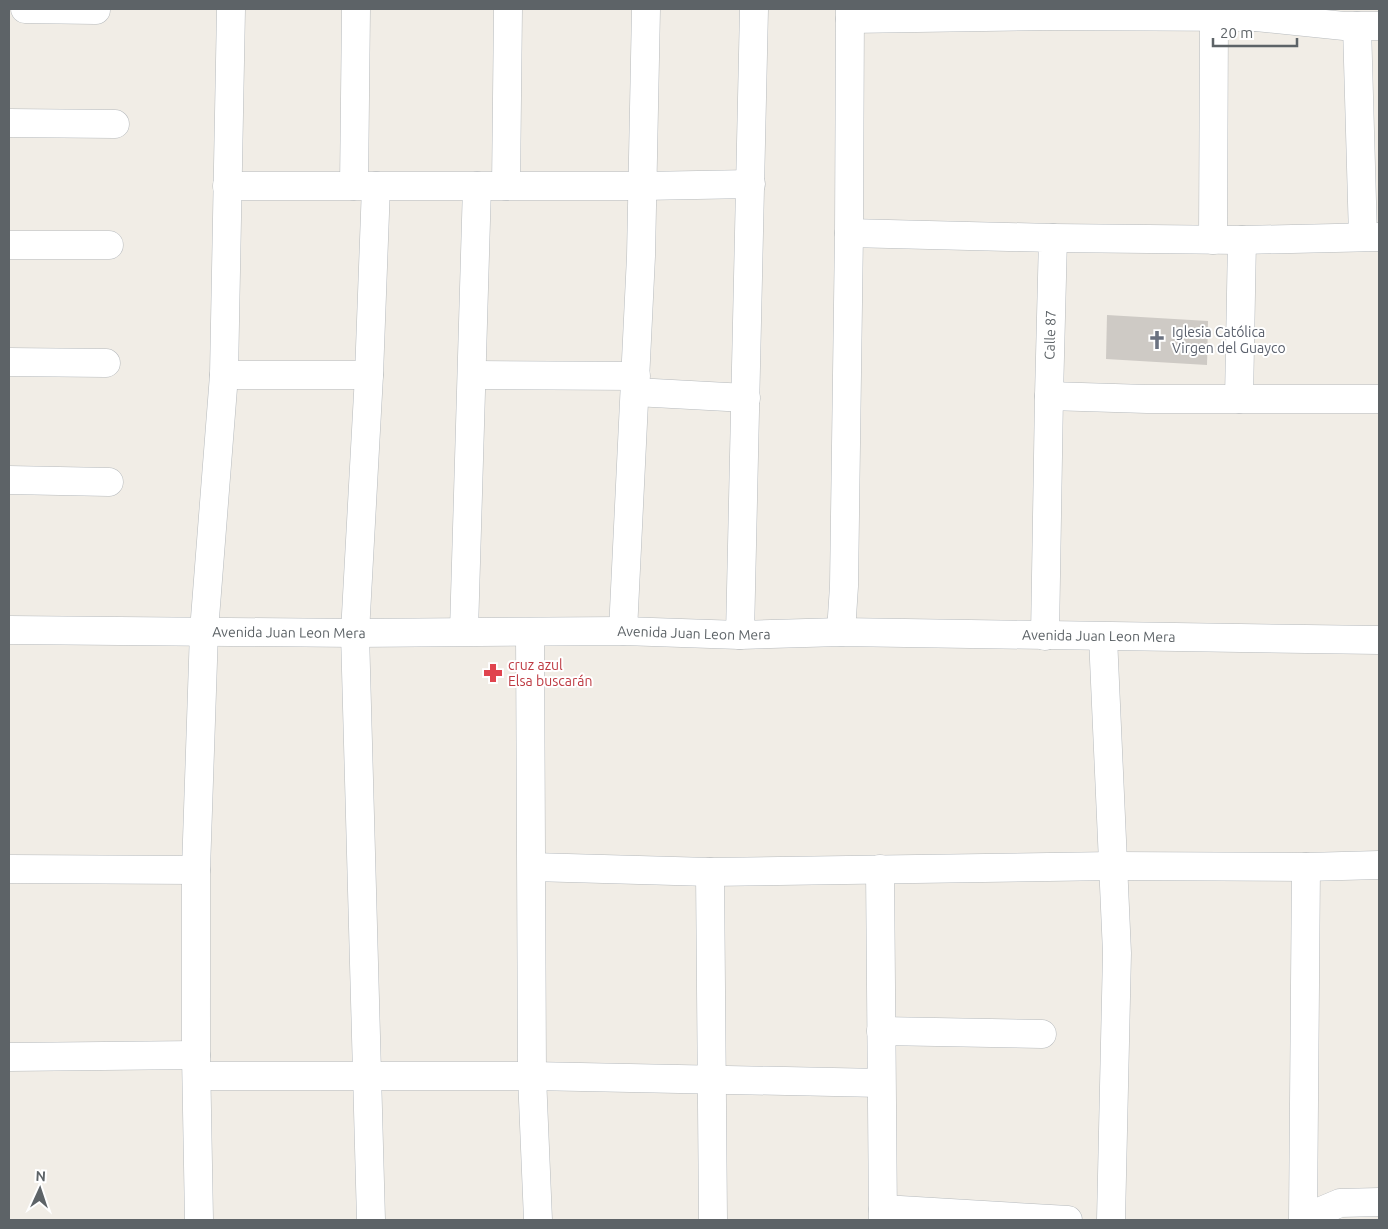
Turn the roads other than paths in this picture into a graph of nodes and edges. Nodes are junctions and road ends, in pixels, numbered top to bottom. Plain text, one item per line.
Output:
1 (25, 9) edge
2 (231, 9) edge
3 (356, 9) edge
4 (508, 9) edge
5 (646, 9) edge
6 (754, 9) edge
7 (96, 10) edge
8 (1046, 12) edge
9 (1256, 13) edge
10 (850, 14) edge
11 (1214, 17) junction
12 (1368, 26) edge
13 (9, 123) edge
14 (115, 124) dead end
15 (751, 184) junction
16 (228, 186) junction
17 (365, 186) junction
18 (477, 186) junction
19 (506, 186) junction
20 (642, 186) junction
21 (849, 233) junction
22 (1371, 237) edge
23 (1054, 238) junction
24 (1213, 240) junction
25 (1242, 240) junction
26 (9, 245) edge
27 (109, 245) dead end
28 (9, 362) edge
29 (106, 363) dead end
30 (224, 375) junction
31 (369, 375) junction
32 (473, 376) junction
33 (635, 384) junction
34 (1048, 396) junction
35 (746, 398) junction
36 (1239, 399) junction
37 (1379, 399) edge
38 (9, 480) edge
39 (109, 482) dead end
40 (9, 630) edge
41 (204, 631) junction
42 (464, 631) junction
43 (623, 631) junction
44 (530, 632) junction
45 (841, 632) junction
46 (355, 633) junction
47 (740, 635) junction
48 (1045, 636) junction
49 (1103, 637) junction
50 (1379, 640) edge
51 (1379, 865) edge
52 (532, 866) junction
53 (1113, 866) junction
54 (1306, 867) junction
55 (9, 869) edge
56 (880, 869) junction
57 (196, 870) junction
58 (710, 872) junction
59 (881, 1031) junction
60 (1042, 1034) dead end
61 (9, 1057) edge
62 (196, 1066) junction
63 (366, 1076) junction
64 (532, 1076) junction
65 (712, 1081) junction
66 (882, 1084) junction
67 (1379, 1202) edge
68 (883, 1214) edge
69 (199, 1220) edge
70 (371, 1220) edge
71 (538, 1220) edge
72 (713, 1220) edge
73 (1068, 1220) edge
74 (1110, 1220) edge
75 (1304, 1220) edge

1 - 7 street
2 - 16 street
3 - 17 street
4 - 19 street
5 - 20 street
6 - 15 street
8 - 10 street
8 - 11 street
9 - 11 street
9 - 12 street
10 - 21 street
11 - 24 street
12 - 22 street
13 - 14 street
15 - 20 street
15 - 35 street
16 - 17 street
16 - 30 street
17 - 18 street
17 - 31 street
18 - 19 street
18 - 32 street
19 - 20 street
20 - 33 street
21 - 23 street
21 - 45 street
22 - 25 street
23 - 24 street
23 - 34 street, Calle 87
24 - 25 street
25 - 36 street
26 - 27 street
28 - 29 street
30 - 31 street
30 - 41 street
31 - 46 street
32 - 33 street
32 - 42 street
33 - 35 street
33 - 43 street
34 - 36 street
34 - 48 street, Calle 87
35 - 47 street
36 - 37 street
38 - 39 street
40 - 41 street, Avenida Juan Leon Mera
41 - 46 street, Avenida Juan Leon Mera
41 - 57 street
42 - 44 street, Avenida Juan Leon Mera
42 - 46 street, Avenida Juan Leon Mera
43 - 44 street, Avenida Juan Leon Mera
43 - 47 street, Avenida Juan Leon Mera
44 - 52 street
45 - 47 street, Avenida Juan Leon Mera
45 - 48 street, Avenida Juan Leon Mera
46 - 63 street
48 - 49 street, Avenida Juan Leon Mera
49 - 50 street, Avenida Juan Leon Mera
49 - 53 street
51 - 54 street
52 - 58 street
52 - 64 street
53 - 54 street
53 - 56 street
53 - 74 street
54 - 75 street
55 - 57 street
56 - 58 street
56 - 59 street
57 - 62 street
58 - 65 street
59 - 60 street
59 - 66 street
61 - 62 street
62 - 63 street
62 - 69 street
63 - 64 street
63 - 70 street
64 - 65 street
64 - 71 street
65 - 66 street
65 - 72 street
66 - 68 street
67 - 75 street
68 - 73 street

